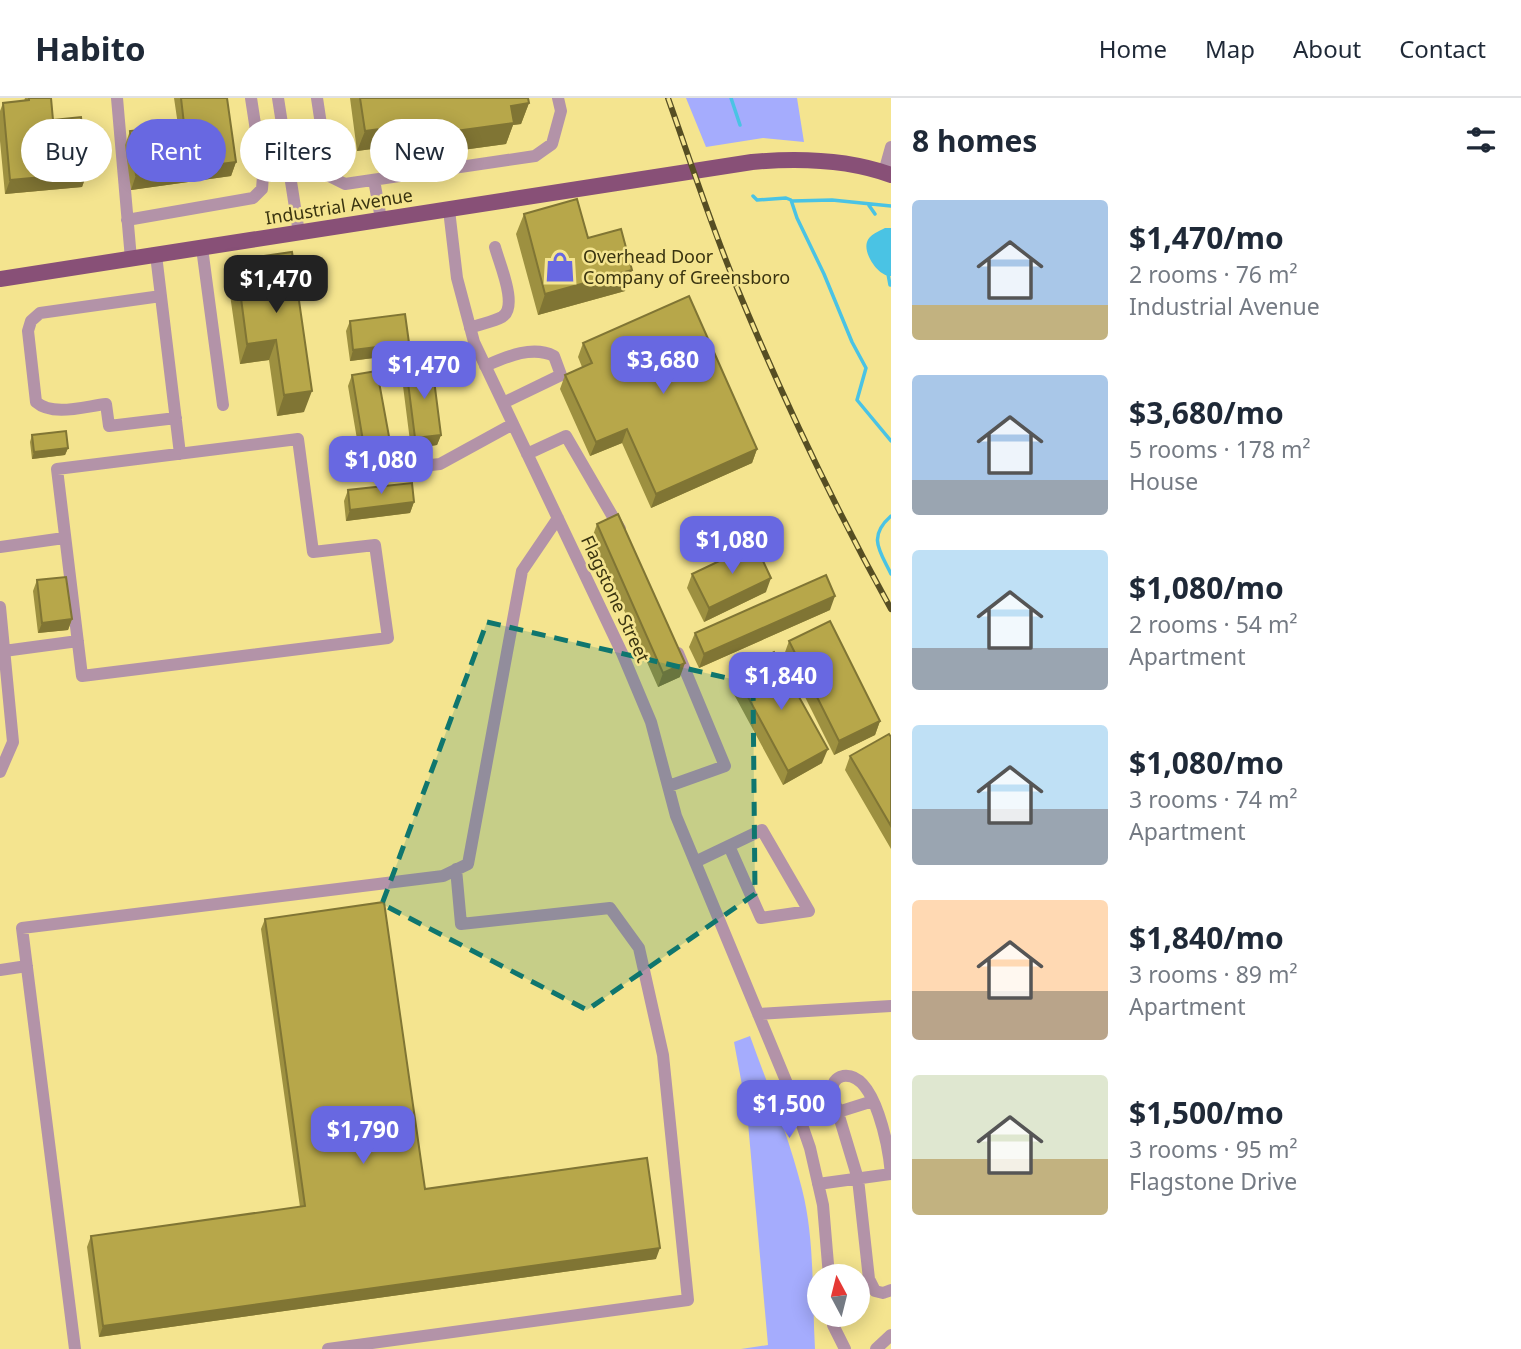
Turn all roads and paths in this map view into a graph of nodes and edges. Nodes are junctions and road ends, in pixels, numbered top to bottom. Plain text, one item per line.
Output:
1 (117, 98) edge
2 (251, 98) edge
3 (278, 98) edge
4 (317, 98) edge
5 (558, 98) edge
6 (281, 119) edge
7 (320, 119) edge
8 (891, 147) edge
9 (468, 166) edge
10 (888, 173) edge
11 (370, 181) edge
12 (290, 182) edge
13 (341, 182) edge
14 (374, 182) edge
15 (449, 209) junction
16 (381, 219) junction
17 (127, 220) junction
18 (299, 233) junction
19 (495, 247) dead end
20 (202, 248) junction
21 (156, 254) junction
22 (131, 259) junction
23 (0, 279) edge
24 (161, 296) junction
25 (470, 328) junction
26 (485, 366) junction
27 (503, 403) junction
28 (223, 405) dead end
29 (176, 418) junction
30 (513, 424) junction
31 (180, 454) junction
32 (527, 454) junction
33 (369, 472) dead end
34 (558, 519) junction
35 (64, 538) junction
36 (626, 538) edge
37 (0, 547) edge
38 (0, 607) edge
39 (78, 641) junction
40 (673, 642) edge
41 (3, 645) edge
42 (0, 772) edge
43 (669, 786) junction
44 (729, 846) junction
45 (695, 862) junction
46 (456, 869) junction
47 (27, 966) junction
48 (0, 970) edge
49 (891, 1006) edge
50 (756, 1009) junction
51 (873, 1101) junction
52 (838, 1112) junction
53 (891, 1174) edge
54 (858, 1179) junction
55 (818, 1184) junction
56 (828, 1264) edge
57 (891, 1290) edge
58 (834, 1327) edge
59 (891, 1335) edge
60 (75, 1349) edge
61 (328, 1349) edge
62 (845, 1349) edge
63 (876, 1349) edge

1 - 17 street
2 - 17 street
3 - 6 street
4 - 7 street
5 - 9 street
8 - 10 street
10 - 15 main road, Industrial Avenue
11 - 13 street
12 - 18 street
14 - 16 street
15 - 16 main road, Industrial Avenue
15 - 25 street, Flagstone Street
16 - 18 main road, Industrial Avenue
17 - 22 street
18 - 20 main road, Industrial Avenue
19 - 25 street
20 - 21 main road, Industrial Avenue
20 - 28 street
21 - 22 main road, Industrial Avenue
21 - 24 street
22 - 23 main road, Industrial Avenue
24 - 29 street
24 - 29 street
25 - 26 street, Flagstone Street
26 - 27 street, Flagstone Street
26 - 27 street
27 - 30 street, Flagstone Street
29 - 31 street
30 - 32 street, Flagstone Street
30 - 33 street
31 - 35 street
31 - 39 street
32 - 34 street, Flagstone Street
32 - 36 street
34 - 43 street, Flagstone Street
34 - 46 street
35 - 37 street
35 - 39 street
38 - 41 street
39 - 41 street
40 - 43 street
41 - 42 street
43 - 45 street, Flagstone Street
44 - 44 street
44 - 45 street
45 - 50 street, Flagstone Street
46 - 47 street
46 - 61 street
47 - 48 street
47 - 60 street
49 - 50 street
50 - 55 street, Flagstone Street
51 - 52 street
51 - 52 street
51 - 53 street
52 - 54 street
53 - 54 street
54 - 55 street
54 - 57 street
55 - 56 street, Flagstone Street
58 - 62 street
59 - 63 street

